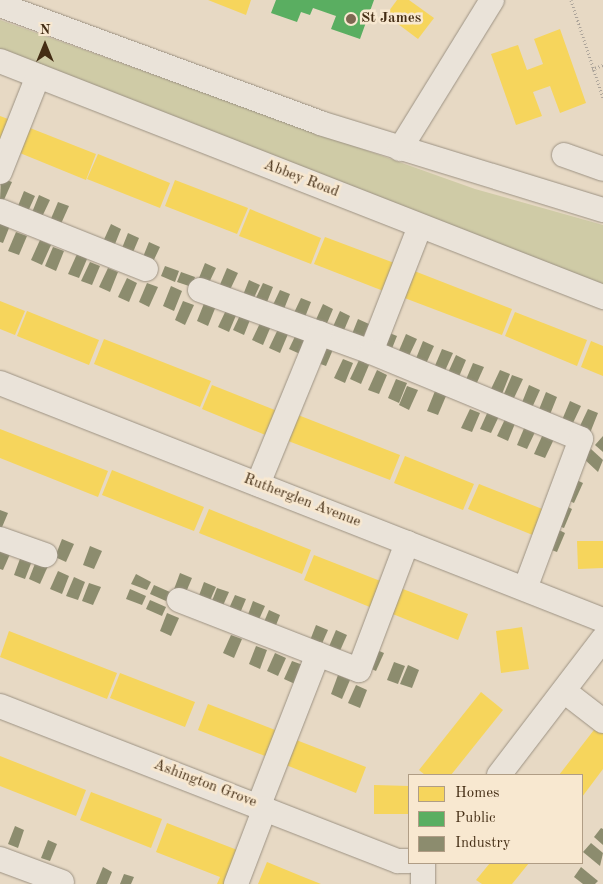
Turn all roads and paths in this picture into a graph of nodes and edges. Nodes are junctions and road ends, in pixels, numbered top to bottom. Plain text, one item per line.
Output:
1 (492, 0) edge
2 (572, 0) edge
3 (0, 5) edge
4 (0, 61) edge
5 (603, 65) edge
6 (592, 69) junction
7 (38, 76) junction
8 (603, 98) edge
9 (400, 149) junction
10 (564, 155) dead end
11 (603, 170) edge
12 (0, 172) edge
13 (0, 210) edge
14 (603, 210) edge
15 (420, 226) junction
16 (146, 269) dead end
17 (200, 290) dead end
18 (603, 297) edge
19 (320, 333) junction
20 (371, 352) junction
21 (0, 383) edge
22 (258, 484) junction
23 (0, 539) edge
24 (407, 543) junction
25 (45, 555) dead end
26 (525, 589) junction
27 (179, 600) dead end
28 (603, 620) edge
29 (603, 639) edge
30 (318, 654) junction
31 (564, 691) junction
32 (0, 706) edge
33 (603, 721) edge
34 (500, 774) edge
35 (262, 806) junction
36 (0, 858) edge
37 (408, 861) edge
38 (423, 864) edge
39 (62, 882) dead end
40 (236, 884) edge
41 (423, 884) edge

1 - 9 street
2 - 6 path
3 - 9 street
4 - 7 street, Abbey Road
5 - 6 path
6 - 8 path
7 - 12 street
7 - 15 street, Abbey Road
9 - 14 street
10 - 11 street
13 - 16 street
15 - 18 street, Abbey Road
15 - 20 street
17 - 19 street
19 - 20 street
19 - 22 street
20 - 26 street
21 - 22 street, Rutherglen Avenue
22 - 24 street, Rutherglen Avenue
23 - 25 street
24 - 26 street, Rutherglen Avenue
24 - 30 street
26 - 28 street, Rutherglen Avenue
27 - 30 street
29 - 31 street
30 - 35 street
31 - 33 street
31 - 34 street
32 - 35 street, Ashington Grove
35 - 37 street, Ashington Grove
35 - 40 street
36 - 39 street
38 - 41 street

